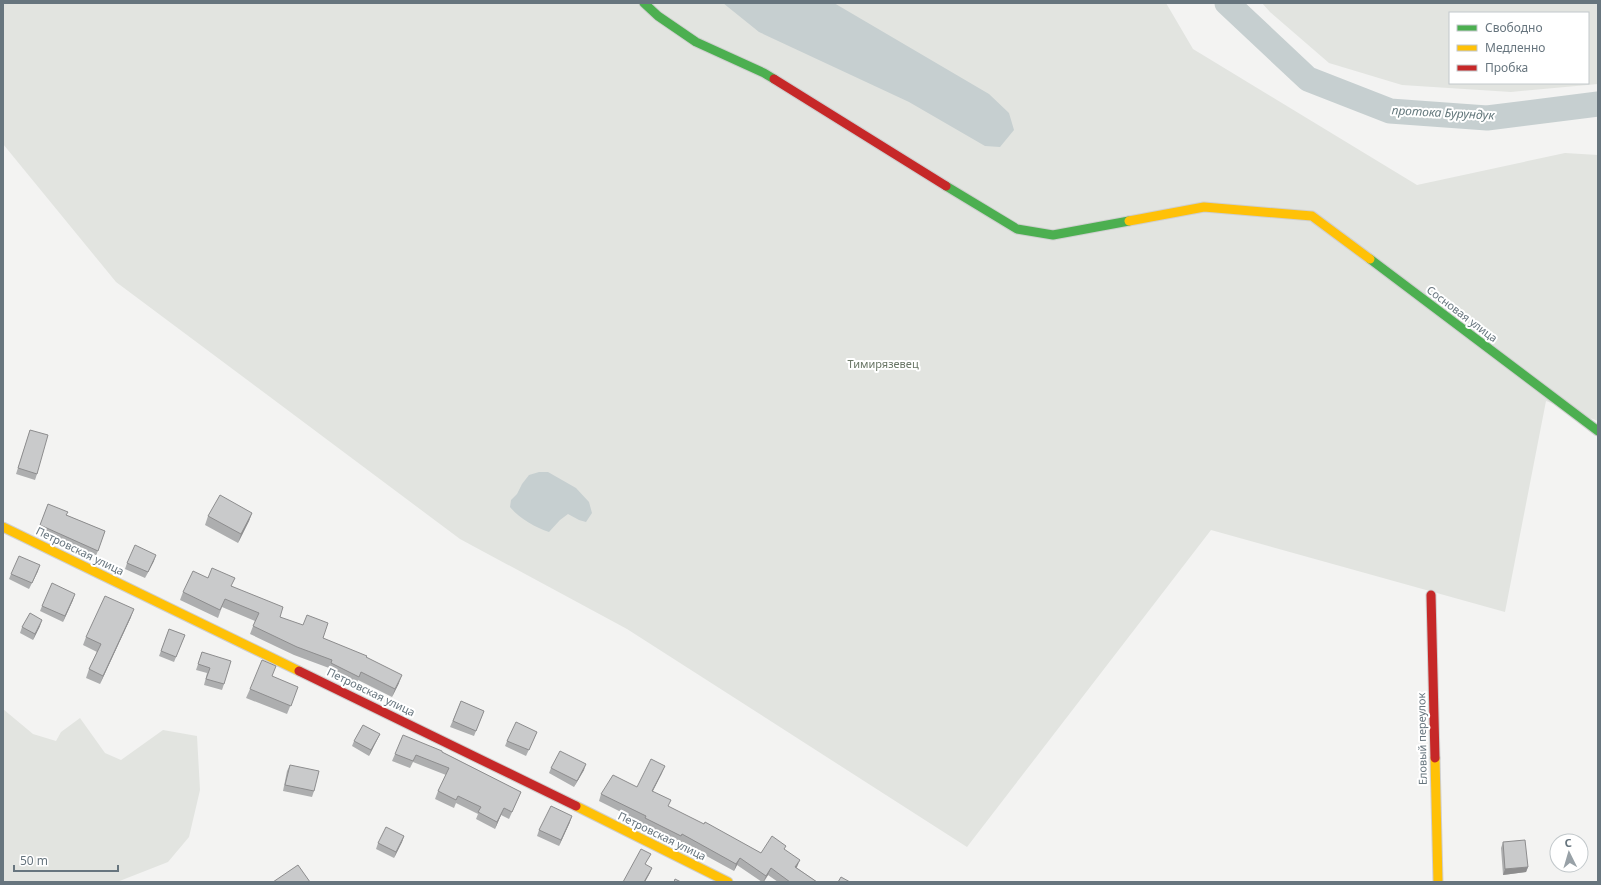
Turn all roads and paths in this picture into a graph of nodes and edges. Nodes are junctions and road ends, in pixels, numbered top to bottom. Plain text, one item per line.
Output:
1 (644, 3) edge
2 (1598, 431) edge
3 (3, 528) edge
4 (1431, 595) dead end
5 (728, 882) edge
6 (1438, 882) edge

1 - 2 street, Сосновая улица
3 - 5 street, Петровская улица
4 - 6 street, Еловый переулок

